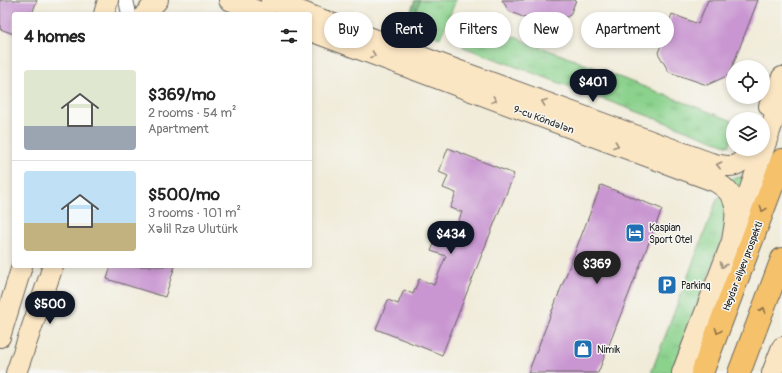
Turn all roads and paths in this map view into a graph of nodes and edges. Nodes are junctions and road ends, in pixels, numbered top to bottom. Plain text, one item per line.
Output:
1 (108, 0) edge
2 (126, 0) edge
3 (145, 0) edge
4 (158, 0) edge
5 (229, 0) edge
6 (271, 0) edge
7 (105, 12) edge
8 (129, 12) edge
9 (141, 12) edge
10 (147, 12) edge
11 (260, 12) edge
12 (304, 12) edge
13 (312, 15) edge
14 (312, 32) edge
15 (782, 77) edge
16 (782, 96) edge
17 (767, 112) edge
18 (745, 156) edge
19 (782, 160) edge
20 (732, 241) junction
21 (782, 259) edge
22 (21, 268) edge
23 (52, 268) edge
24 (0, 337) edge
25 (782, 347) edge
26 (16, 373) edge
27 (682, 373) edge
28 (702, 373) edge
29 (739, 373) edge
30 (772, 373) edge

1 - 7 main road
2 - 8 street
3 - 9 main road
4 - 10 main road
5 - 11 main road
6 - 12 main road, 9-cu Köndələn
18 -> 13 main road, 9-cu Köndələn
14 -> 20 main road, 9-cu Köndələn
15 - 17 main road
16 - 20 main road
19 -> 28 highway, Heydər Əliyev prospekti
20 -> 27 main road
29 -> 21 highway
22 - 24 main road
23 - 26 main road
25 - 30 main road

